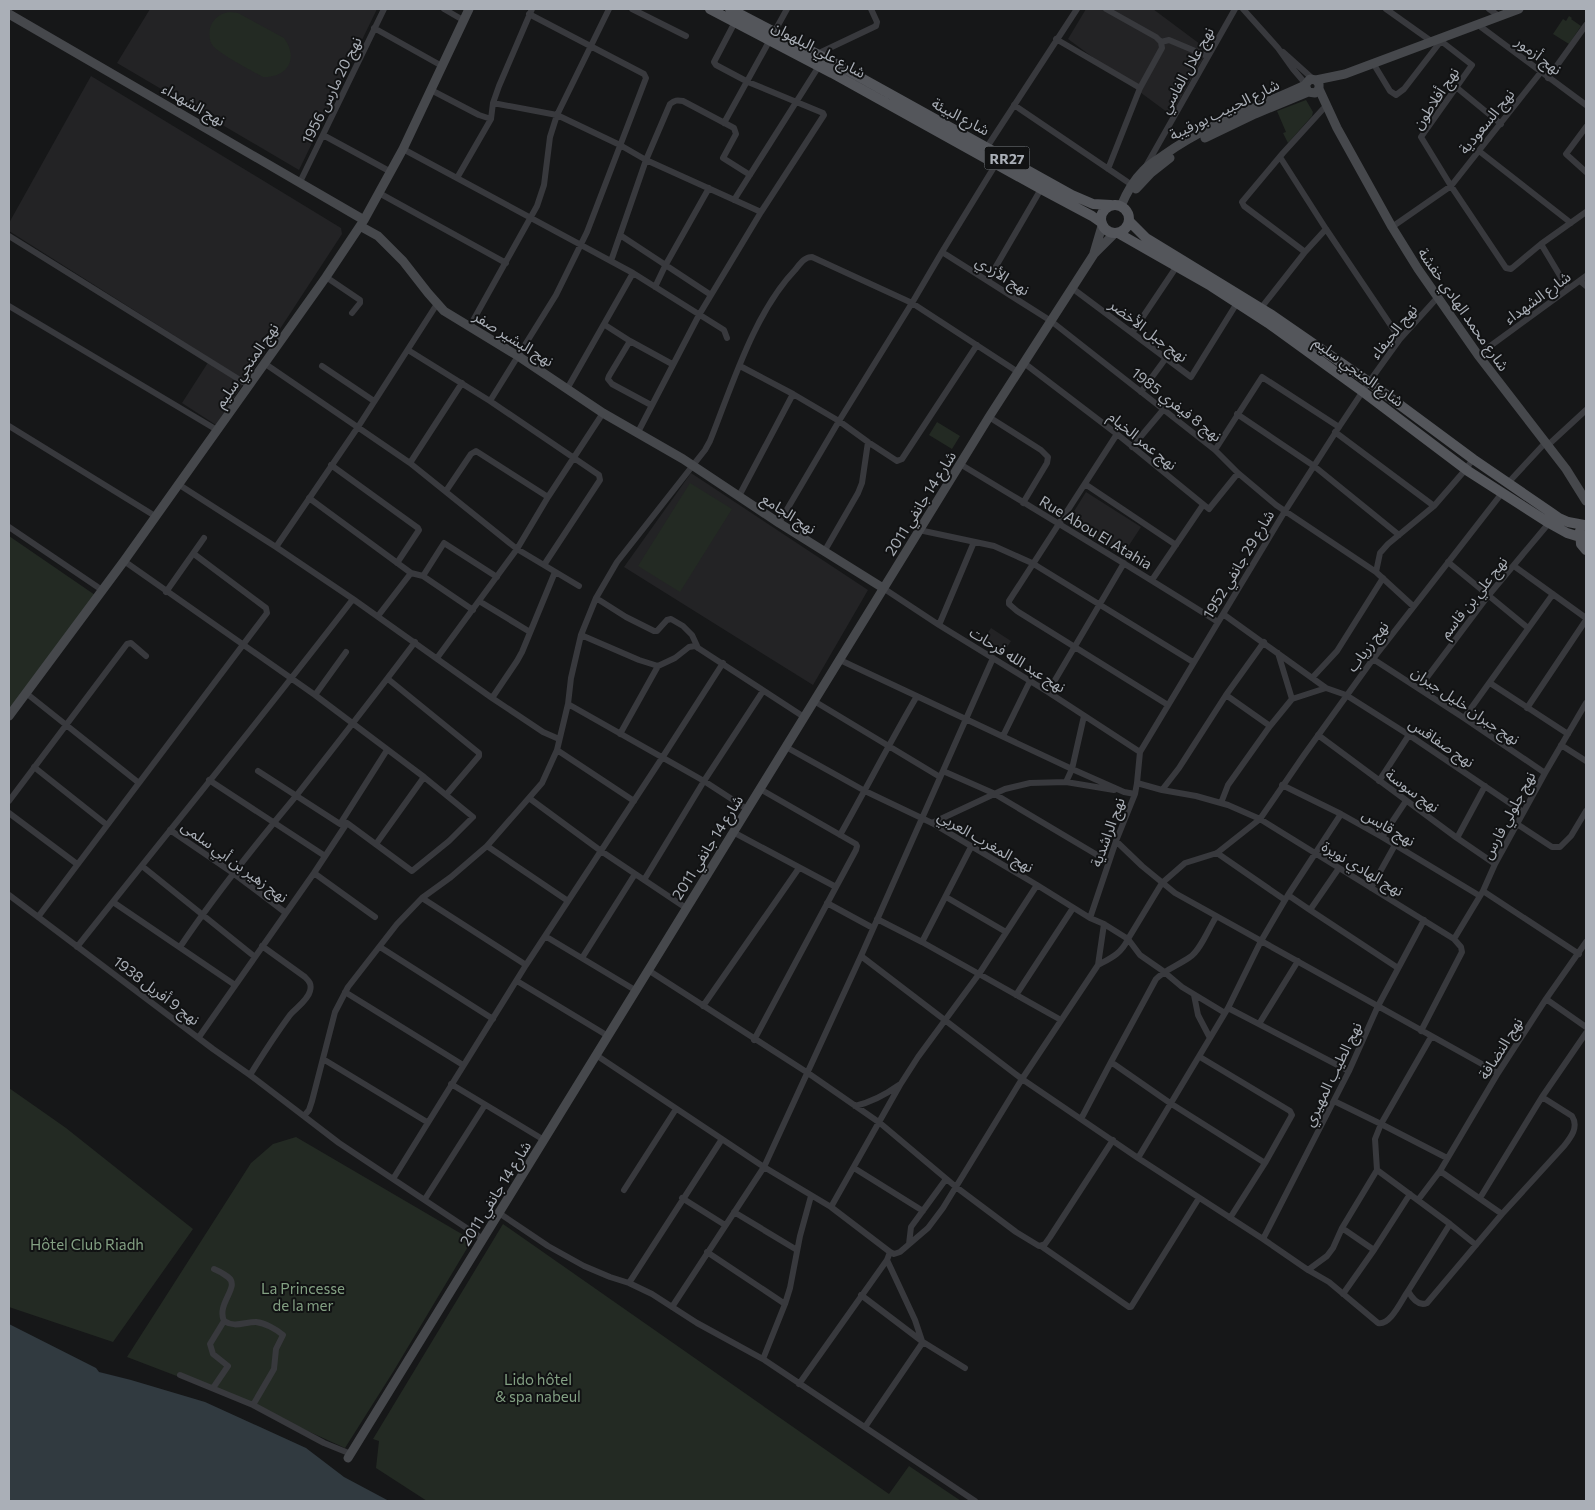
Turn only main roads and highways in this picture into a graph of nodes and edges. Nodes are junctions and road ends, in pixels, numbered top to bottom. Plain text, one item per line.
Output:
1 (710, 9) edge
2 (730, 9) edge
3 (772, 35) junction
4 (889, 99) junction
5 (902, 106) junction
6 (1119, 207) junction
7 (1129, 221) junction
8 (1102, 224) junction
9 (1117, 233) junction
10 (1585, 524) edge
11 (1580, 537) junction
12 (1586, 550) edge

1 - 3 main road, شارع علي البلهوان / RR27
2 - 3 main road, شارع علي البلهوان / RR27
3 - 4 main road, شارع علي البلهوان / RR27
3 - 4 main road, شارع علي البلهوان / RR27
4 - 5 main road, RR27
5 - 6 main road, شارع البيئة / RR27
5 - 8 main road, شارع البيئة / RR27
6 - 7 main road
6 - 8 main road
7 - 9 main road
7 - 10 main road, شارع المنجي سليم
8 - 9 main road
9 - 11 main road, شارع المنجي سليم
10 - 11 main road
11 - 12 main road

